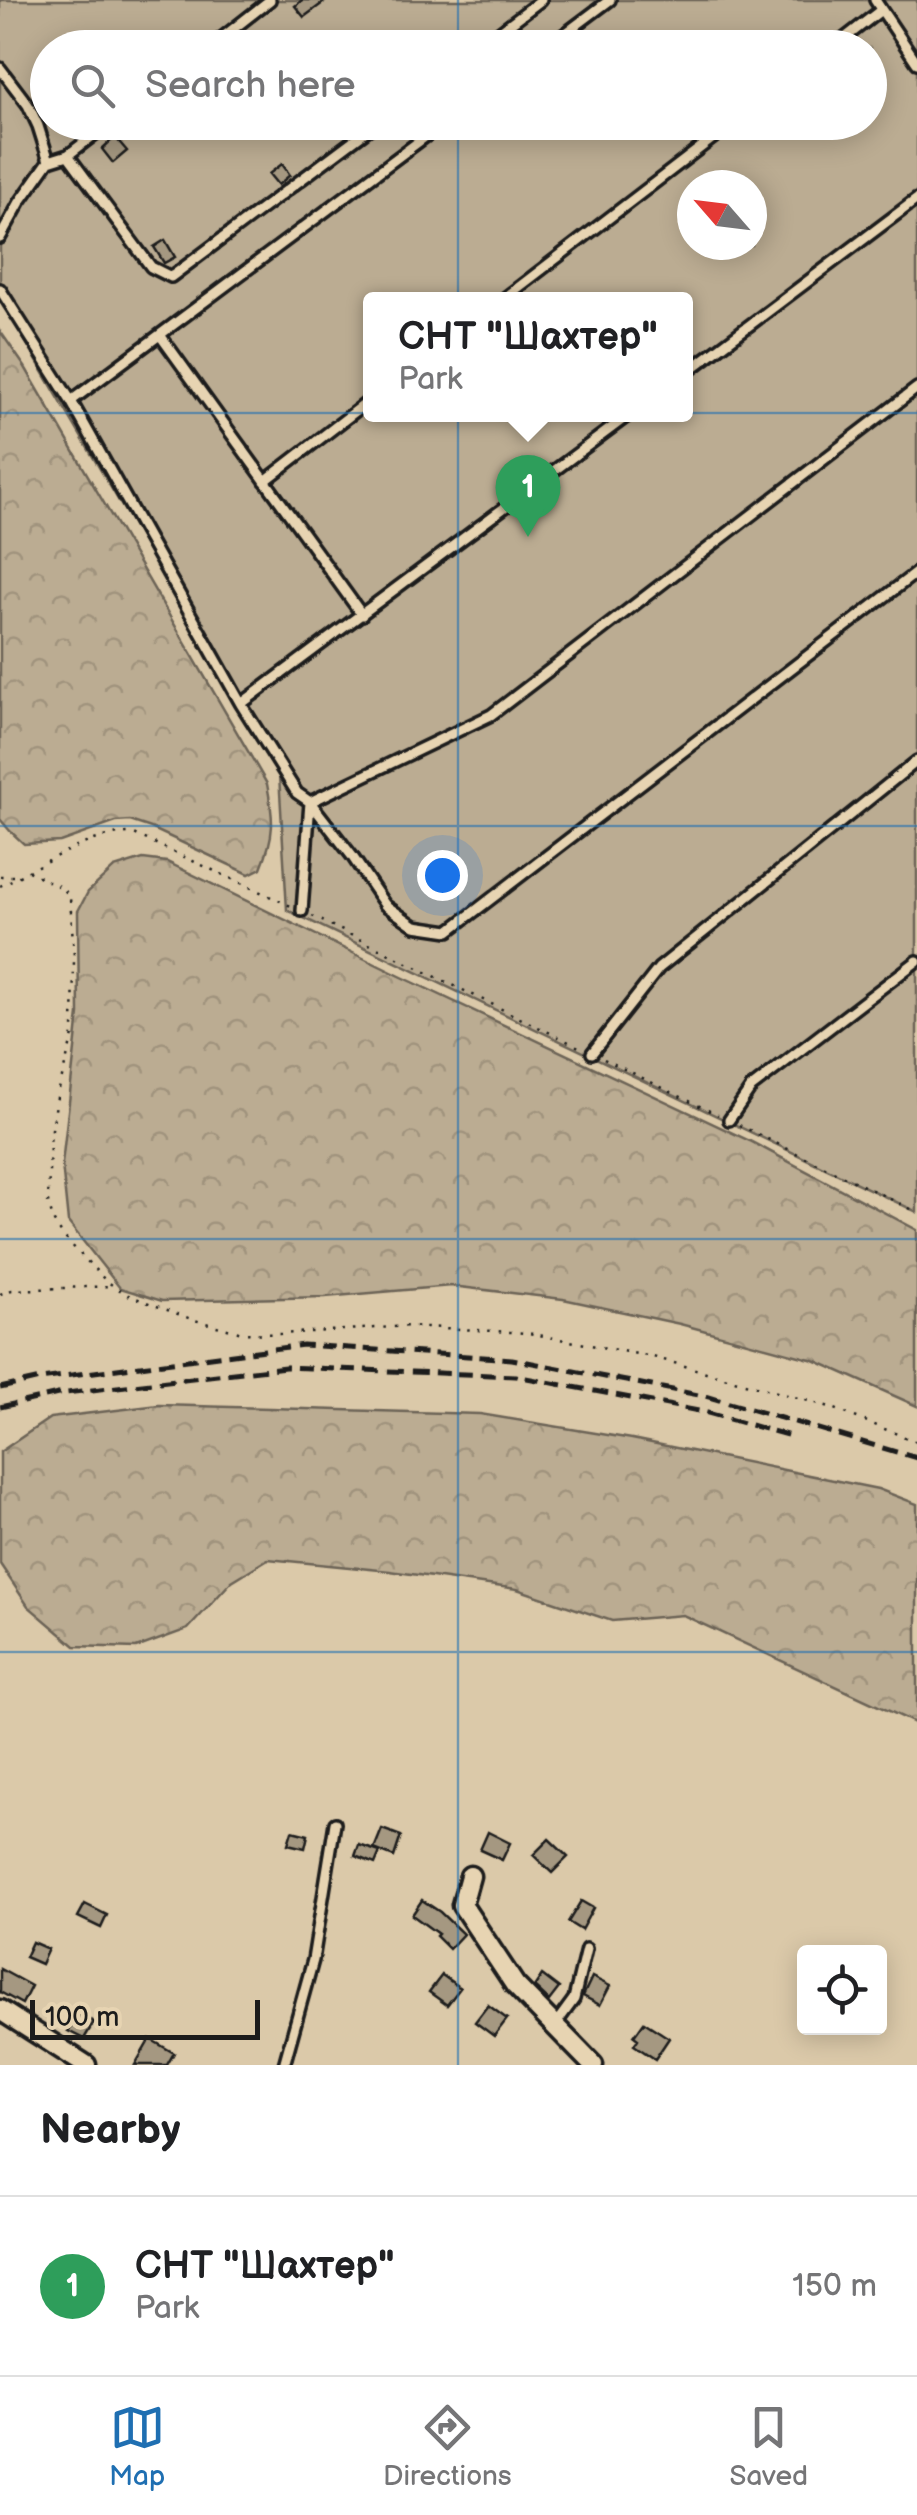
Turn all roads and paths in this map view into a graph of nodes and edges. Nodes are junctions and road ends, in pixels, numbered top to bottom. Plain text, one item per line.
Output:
1 (270, 0) edge
2 (542, 0) edge
3 (610, 0) edge
4 (875, 0) edge
5 (882, 10) junction
6 (231, 30) edge
7 (502, 30) edge
8 (570, 30) edge
9 (856, 30) edge
10 (917, 63) edge
11 (0, 68) edge
12 (30, 109) edge
13 (42, 140) edge
14 (88, 140) edge
15 (354, 140) edge
16 (421, 140) edge
17 (711, 140) edge
18 (68, 156) junction
19 (49, 161) junction
20 (917, 199) edge
21 (0, 238) edge
22 (0, 289) edge
23 (512, 292) edge
24 (160, 335) junction
25 (693, 368) edge
26 (917, 388) edge
27 (72, 400) junction
28 (363, 405) edge
29 (619, 422) edge
30 (265, 480) junction
31 (917, 572) edge
32 (362, 616) junction
33 (240, 704) junction
34 (917, 760) edge
35 (310, 802) junction
36 (28, 872) junction
37 (0, 876) edge
38 (20, 876) junction
39 (0, 886) edge
40 (302, 911) junction
41 (917, 960) edge
42 (592, 1053) junction
43 (729, 1120) junction
44 (917, 1212) edge
45 (115, 1286) junction
46 (0, 1294) edge
47 (917, 1442) edge
48 (335, 1823) dead end
49 (470, 1876) dead end
50 (586, 1949) dead end
51 (0, 2010) edge
52 (555, 2026) junction
53 (86, 2065) edge
54 (284, 2065) edge
55 (593, 2065) edge

1 - 6 lane
2 - 7 lane
3 - 8 lane
4 - 5 lane
5 - 9 lane
5 - 10 lane
11 - 12 lane
13 - 19 lane
14 - 18 lane
15 - 18 lane
16 - 24 lane
17 - 23 lane
18 - 19 lane
19 - 21 lane
20 - 25 lane
22 - 27 lane
24 - 27 lane
24 - 30 lane
26 - 35 lane
27 - 33 lane
28 - 30 lane
29 - 32 lane
30 - 32 lane
31 - 35 lane
32 - 33 lane
33 - 35 lane
34 - 42 lane
35 - 40 lane
36 - 38 path
36 - 40 path
36 - 45 path
37 - 38 path
38 - 39 path
40 - 42 path
41 - 43 lane
42 - 43 path
43 - 44 path
45 - 46 path
45 - 47 path
48 - 54 lane
49 - 52 street
50 - 52 lane
51 - 53 street
52 - 55 street

